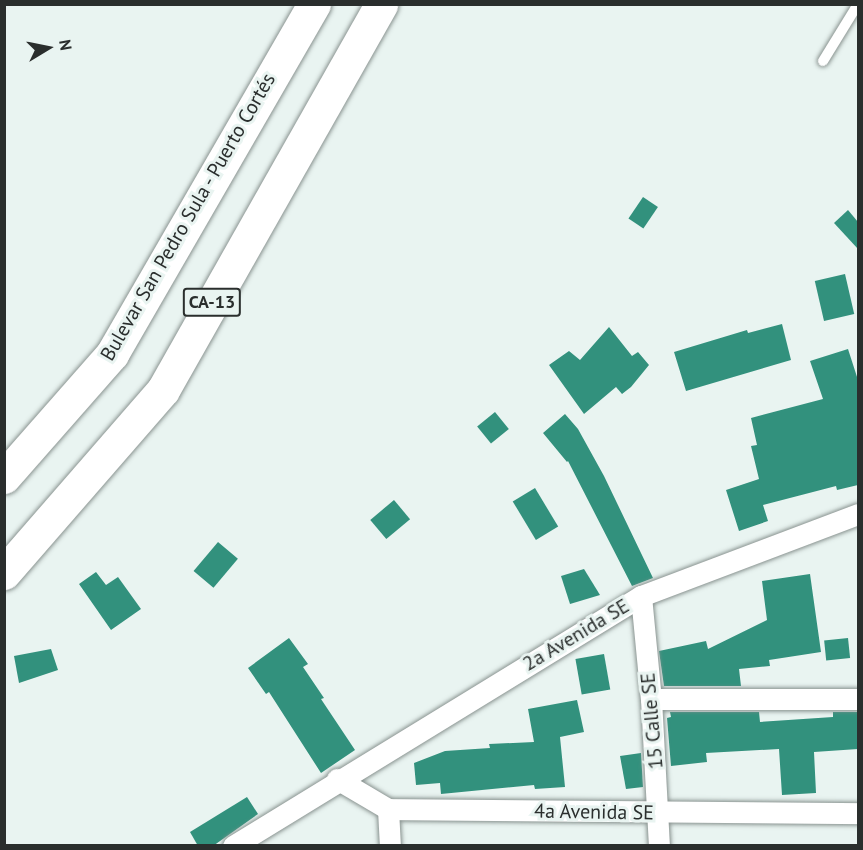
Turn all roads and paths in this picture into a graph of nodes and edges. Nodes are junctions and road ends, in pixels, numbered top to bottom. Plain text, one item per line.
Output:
1 (314, 4) edge
2 (381, 4) edge
3 (858, 4) edge
4 (823, 62) dead end
5 (4, 477) edge
6 (858, 514) edge
7 (4, 573) edge
8 (641, 596) junction
9 (651, 699) junction
10 (858, 699) edge
11 (337, 779) junction
12 (388, 809) junction
13 (659, 813) junction
14 (858, 813) edge
15 (232, 846) edge
16 (390, 846) edge
17 (659, 846) edge

1 - 5 highway, Bulevar San Pedro Sula - Puerto Cortés / CA-13
2 - 7 highway, CA-13
3 - 4 lane
6 - 8 street, 2a Avenida SE
8 - 9 street, 15 Calle SE
8 - 11 street, 2a Avenida SE
9 - 10 street
9 - 13 street, 15 Calle SE
11 - 12 street, 4a Avenida SE
11 - 15 street, 2a Avenida SE
12 - 13 street, 4a Avenida SE
12 - 16 street
13 - 14 street, 4a Avenida SE
13 - 17 street, 15 Calle SE

